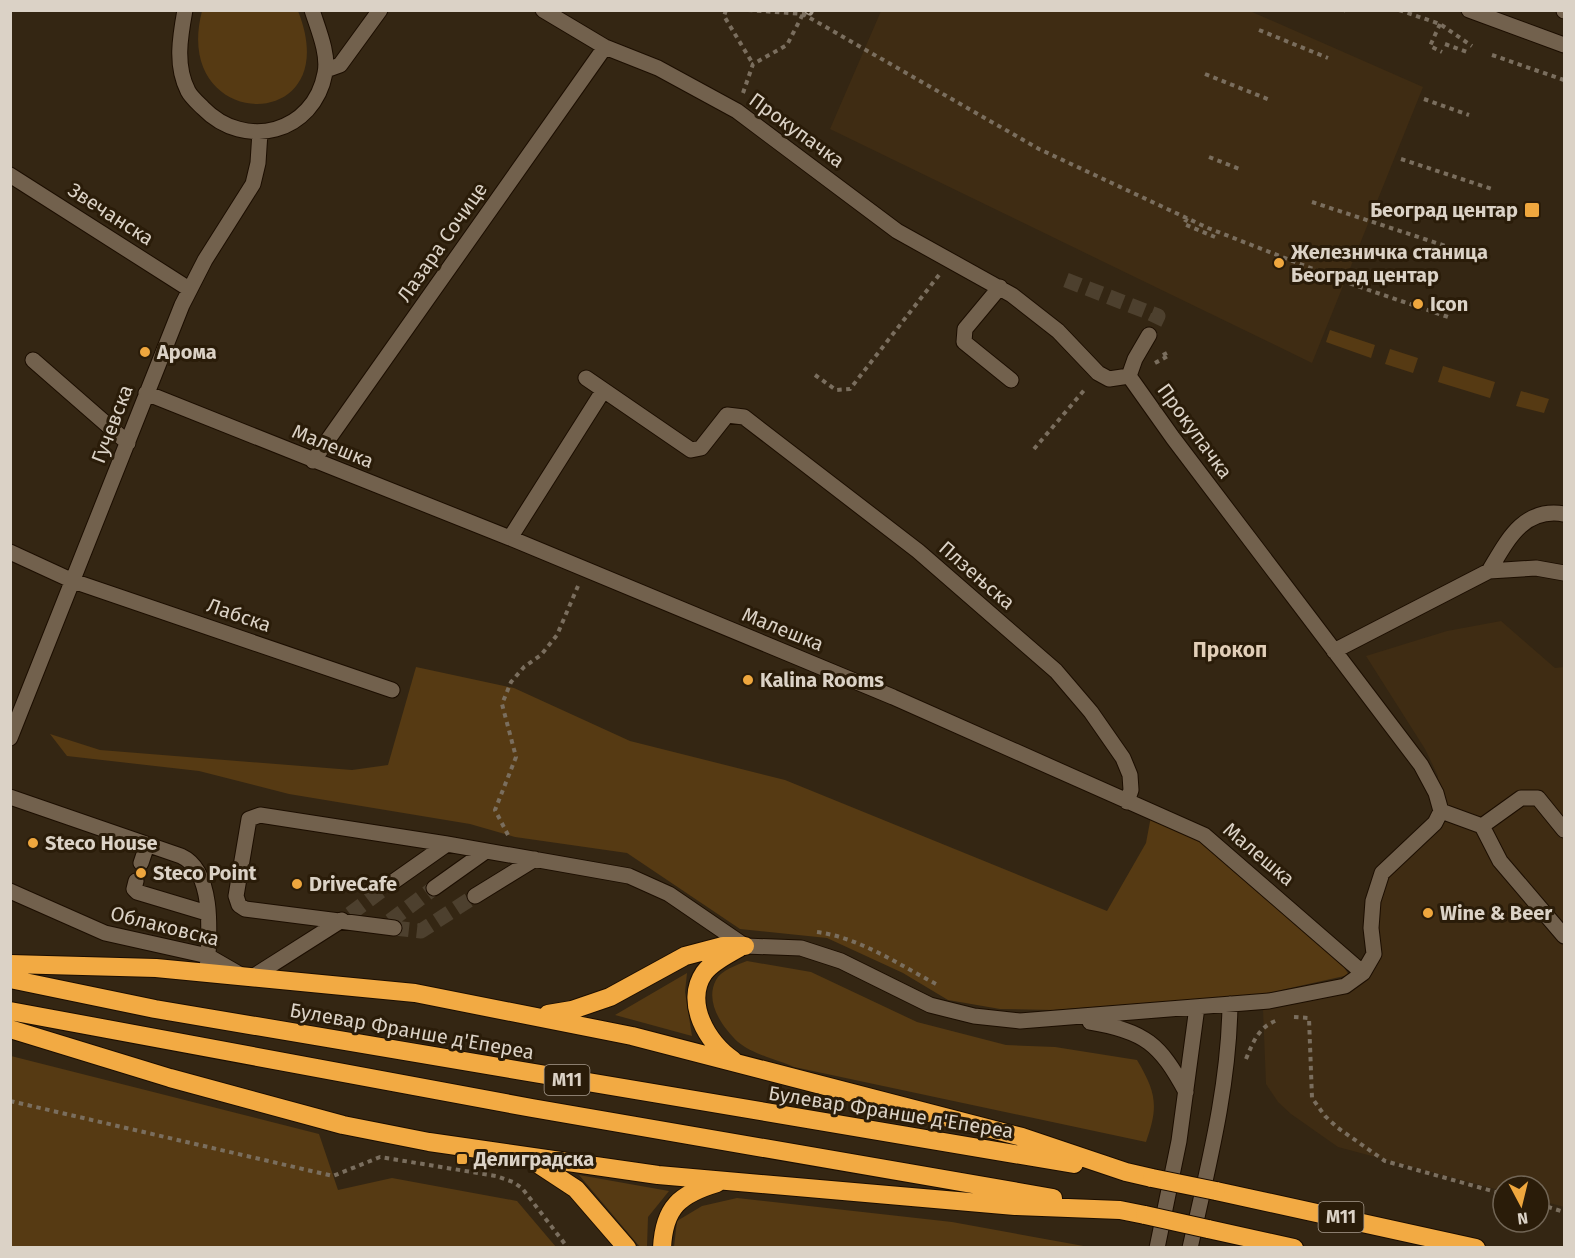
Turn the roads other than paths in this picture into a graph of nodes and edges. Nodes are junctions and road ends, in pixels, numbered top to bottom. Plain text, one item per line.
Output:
1 (185, 10) edge
2 (312, 10) edge
3 (380, 10) edge
4 (543, 10) edge
5 (1469, 10) edge
6 (1564, 45) edge
7 (605, 47) junction
8 (326, 70) junction
9 (260, 132) junction
10 (10, 175) edge
11 (1000, 286) junction
12 (189, 289) junction
13 (1149, 335) tunnel mouth
14 (33, 360) dead end
15 (1129, 376) junction
16 (586, 378) dead end
17 (1011, 380) dead end
18 (603, 392) junction
19 (146, 393) junction
20 (128, 443) junction
21 (313, 461) junction
22 (1564, 514) edge
23 (510, 538) junction
24 (10, 552) edge
25 (1489, 571) junction
26 (1564, 573) edge
27 (73, 581) junction
28 (1334, 651) junction
29 (392, 690) dead end
30 (10, 738) edge
31 (10, 798) edge
32 (1127, 802) junction
33 (1441, 811) junction
34 (1482, 826) junction
35 (1564, 830) edge
36 (447, 844) junction
37 (147, 845) junction
38 (486, 851) junction
39 (535, 859) junction
40 (141, 863) dead end
41 (136, 881) dead end
42 (393, 882) tunnel mouth
43 (434, 888) tunnel mouth
44 (10, 891) edge
45 (475, 896) tunnel mouth
46 (207, 913) junction
47 (345, 918) junction
48 (388, 925) tunnel mouth
49 (1564, 936) edge
50 (745, 946) junction
51 (10, 964) edge
52 (208, 964) junction
53 (1363, 973) junction
54 (247, 976) junction
55 (10, 979) edge
56 (1230, 1004) junction
57 (1197, 1007) junction
58 (10, 1011) edge
59 (536, 1016) junction
60 (1069, 1018) junction
61 (10, 1029) edge
62 (739, 1064) junction
63 (1186, 1092) junction
64 (529, 1159) junction
65 (1126, 1172) junction
66 (724, 1182) junction
67 (1120, 1210) junction
68 (1470, 1246) edge
69 (627, 1248) edge
70 (662, 1248) edge
71 (1157, 1248) edge
72 (1190, 1248) edge
73 (1294, 1248) edge
74 (1484, 1248) edge

1 - 9 street
2 - 8 street
3 - 8 street
4 - 7 street, Прокупачка
5 - 6 street
7 - 11 street, Прокупачка
7 - 21 street, Лазара Сочице
8 - 9 street
9 - 12 street, Гучевска
10 - 12 street, Звечанска
11 - 15 street, Прокупачка
11 - 17 street
12 - 19 street, Гучевска
13 - 15 street
14 - 20 street
15 - 28 street, Прокупачка
16 - 18 street
18 - 23 street
18 - 32 street, Плзењска
19 - 20 street, Гучевска
19 - 21 street, Малешка
20 - 27 street, Гучевска
21 - 23 street, Малешка
22 - 25 street
23 - 32 street, Малешка
24 - 27 street, Лабска
25 - 26 street
25 - 28 street
27 - 29 street, Лабска
27 - 30 street, Гучевска
28 - 33 street, Прокупачка
31 - 37 street
32 - 53 street, Малешка
33 - 34 street
33 - 53 street
34 - 35 street
34 - 49 street
36 - 38 street
36 - 42 street
36 - 47 street
37 - 40 street
37 - 46 street
38 - 39 street
38 - 43 street
39 - 45 street
39 - 50 street
41 - 46 street
44 - 52 street, Облаковска
46 - 52 street
47 - 48 street
47 - 54 street
50 - 59 highway
50 - 60 street
50 - 62 highway
51 - 52 highway
52 - 54 highway
53 - 56 street
54 - 59 highway
55 - 65 highway, Булевар Франше д'Епереа / M11
56 - 57 street
56 - 72 street
57 - 60 street
57 - 63 street
58 - 67 highway, M11
59 - 62 highway
60 - 63 street
61 - 64 highway
62 - 65 highway
63 - 71 street
64 - 66 highway
64 - 69 highway
65 - 68 highway, M11, bridge
66 - 67 highway
66 - 70 highway
67 - 73 highway, M11, bridge
68 - 74 highway

